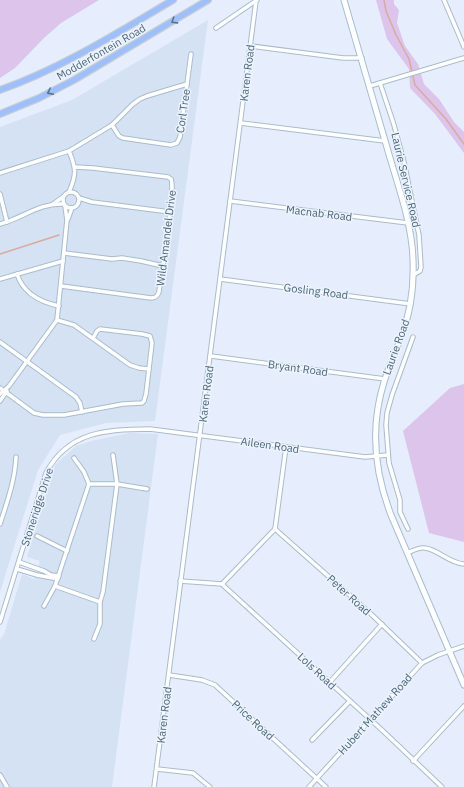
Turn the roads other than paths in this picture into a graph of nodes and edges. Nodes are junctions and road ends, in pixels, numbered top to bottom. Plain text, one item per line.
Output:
1 (173, 0) edge
2 (208, 0) edge
3 (257, 0) edge
4 (344, 0) edge
5 (444, 0) edge
6 (216, 28) dead end
7 (251, 46) junction
8 (464, 47) edge
9 (191, 54) dead end
10 (362, 58) junction
11 (464, 58) edge
12 (380, 83) junction
13 (187, 84) junction
14 (370, 86) junction
15 (0, 90) edge
16 (0, 114) edge
17 (241, 123) junction
18 (112, 125) junction
19 (385, 141) junction
20 (69, 151) junction
21 (75, 167) junction
22 (0, 173) edge
23 (73, 182) junction
24 (408, 184) junction
25 (398, 186) junction
26 (69, 192) junction
27 (0, 194) edge
28 (76, 194) junction
29 (63, 196) junction
30 (79, 198) junction
31 (230, 201) junction
32 (92, 202) junction
33 (78, 203) junction
34 (53, 204) junction
35 (64, 205) junction
36 (72, 208) junction
37 (170, 212) junction
38 (67, 220) junction
39 (7, 222) junction
40 (408, 223) junction
41 (0, 224) edge
42 (64, 253) junction
43 (64, 261) junction
44 (162, 266) junction
45 (17, 274) junction
46 (413, 275) junction
47 (0, 279) edge
48 (220, 279) junction
49 (61, 286) junction
50 (411, 304) junction
51 (59, 306) junction
52 (57, 320) junction
53 (413, 337) dead end
54 (93, 338) junction
55 (0, 342) edge
56 (210, 356) junction
57 (27, 362) junction
58 (149, 368) junction
59 (385, 380) junction
60 (3, 391) edge
61 (0, 394) edge
62 (0, 402) edge
63 (82, 412) junction
64 (164, 430) joint
65 (200, 435) junction
66 (286, 447) junction
67 (388, 455) junction
68 (113, 456) dead end
69 (16, 457) dead end
70 (376, 457) junction
71 (74, 458) dead end
72 (89, 484) junction
73 (118, 484) junction
74 (147, 489) dead end
75 (0, 523) edge
76 (275, 529) junction
77 (408, 529) dead end
78 (37, 536) dead end
79 (67, 551) junction
80 (407, 553) junction
81 (19, 562) junction
82 (464, 564) edge
83 (17, 569) junction
84 (58, 577) junction
85 (180, 581) junction
86 (222, 584) junction
87 (55, 586) junction
88 (100, 602) junction
89 (44, 606) dead end
90 (0, 622) edge
91 (382, 624) junction
92 (94, 639) dead end
93 (464, 646) edge
94 (449, 652) junction
95 (422, 663) junction
96 (169, 676) junction
97 (329, 683) junction
98 (464, 685) edge
99 (350, 701) junction
100 (464, 706) edge
101 (370, 720) junction
102 (312, 740) dead end
103 (413, 761) junction
104 (157, 769) junction
105 (0, 776) edge
106 (317, 778) junction
107 (7, 787) edge
108 (154, 787) edge
109 (210, 787) edge
110 (309, 787) edge
111 (326, 787) edge
112 (442, 787) edge

1 - 15 main road, Modderfontein Road
2 -> 16 main road, Modderfontein Road
3 - 6 street
3 - 7 street, Karen Road
4 - 10 main road, Laurie Road
5 - 8 street
7 - 10 street
7 - 17 street, Karen Road
9 - 13 street, Corl Tree
10 - 14 main road, Laurie Road
11 - 12 street
12 - 14 street
12 - 24 street, Laurie Service Road
13 - 18 street
13 - 18 street, Corl Tree
14 - 19 main road, Laurie Road
17 - 19 street
17 - 31 street, Karen Road
18 - 20 street
19 - 25 main road, Laurie Road
20 - 21 street
20 - 22 street
21 - 23 street
21 - 37 street, Wild Amandel Drive
23 - 26 street
23 - 28 street
24 - 25 street
24 - 46 street, Laurie Service Road
25 - 40 main road, Laurie Road
26 - 28 street
26 - 29 street
27 - 39 street
28 - 30 street
29 - 34 street
29 - 35 street
30 - 32 street
30 - 33 street
31 - 40 street, Macnab Road
31 - 48 street, Karen Road
32 - 33 street
32 - 37 street
33 - 36 street
34 - 35 street
34 - 39 street
35 - 36 street
35 - 38 street
36 - 38 street
37 - 44 street, Wild Amandel Drive
38 - 42 street
39 - 41 street
40 - 46 main road, Laurie Road
42 - 43 street
42 - 44 street
43 - 45 street
43 - 49 street
44 - 49 street, Wild Amandel Drive
45 - 47 street
45 - 51 street
46 - 50 main road, Laurie Road
48 - 50 street, Gosling Road
48 - 56 street, Karen Road
49 - 51 street
50 - 59 main road, Laurie Road
51 - 52 street
52 - 54 street
52 - 57 street
53 - 67 street
54 - 58 street
54 - 58 street
55 - 57 street
56 - 59 street, Bryant Road
56 - 65 street, Karen Road
57 - 60 street
57 - 63 street
58 - 63 street
59 - 70 main road, Laurie Road
60 - 61 street
60 - 62 street
60 - 63 street
64 - 65 street, Aileen Road
64 - 81 street, Stoneridge Drive
65 - 66 street, Aileen Road
65 - 85 street, Karen Road
66 - 70 street, Aileen Road
66 - 76 street
67 - 70 street, Aileen Road
67 - 77 street
68 - 73 street
69 - 75 street
70 - 80 main road, Laurie Road
71 - 72 street
72 - 73 street
72 - 79 street
73 - 74 street
73 - 88 street
76 - 86 street
76 - 91 street, Peter Road
78 - 79 street
79 - 84 street
80 - 82 street
80 - 94 main road, Laurie Road
81 - 83 street, Stoneridge Drive
81 - 84 street
83 - 84 street
83 - 90 street, Stoneridge Drive
84 - 87 street
85 - 86 street
85 - 96 street, Karen Road
86 - 97 street, Lols Road
87 - 88 street
87 - 89 street
88 - 92 street
91 - 95 street, Peter Road
91 - 97 street
93 - 94 street, Hubert Mathew Road
94 - 95 street, Hubert Mathew Road
94 - 98 main road, Laurie Road
95 - 101 street, Hubert Mathew Road
96 - 104 street, Karen Road
96 - 106 street, Price Road
97 - 99 street, Lols Road
99 - 101 street, Lols Road
99 - 102 street
100 - 103 street
101 - 103 street, Lols Road
101 - 106 street, Hubert Mathew Road
103 - 112 street, Lols Road
104 - 108 street, Karen Road
104 - 109 street
105 - 107 street
106 - 110 street, Hubert Mathew Road
106 - 111 street, Price Road

